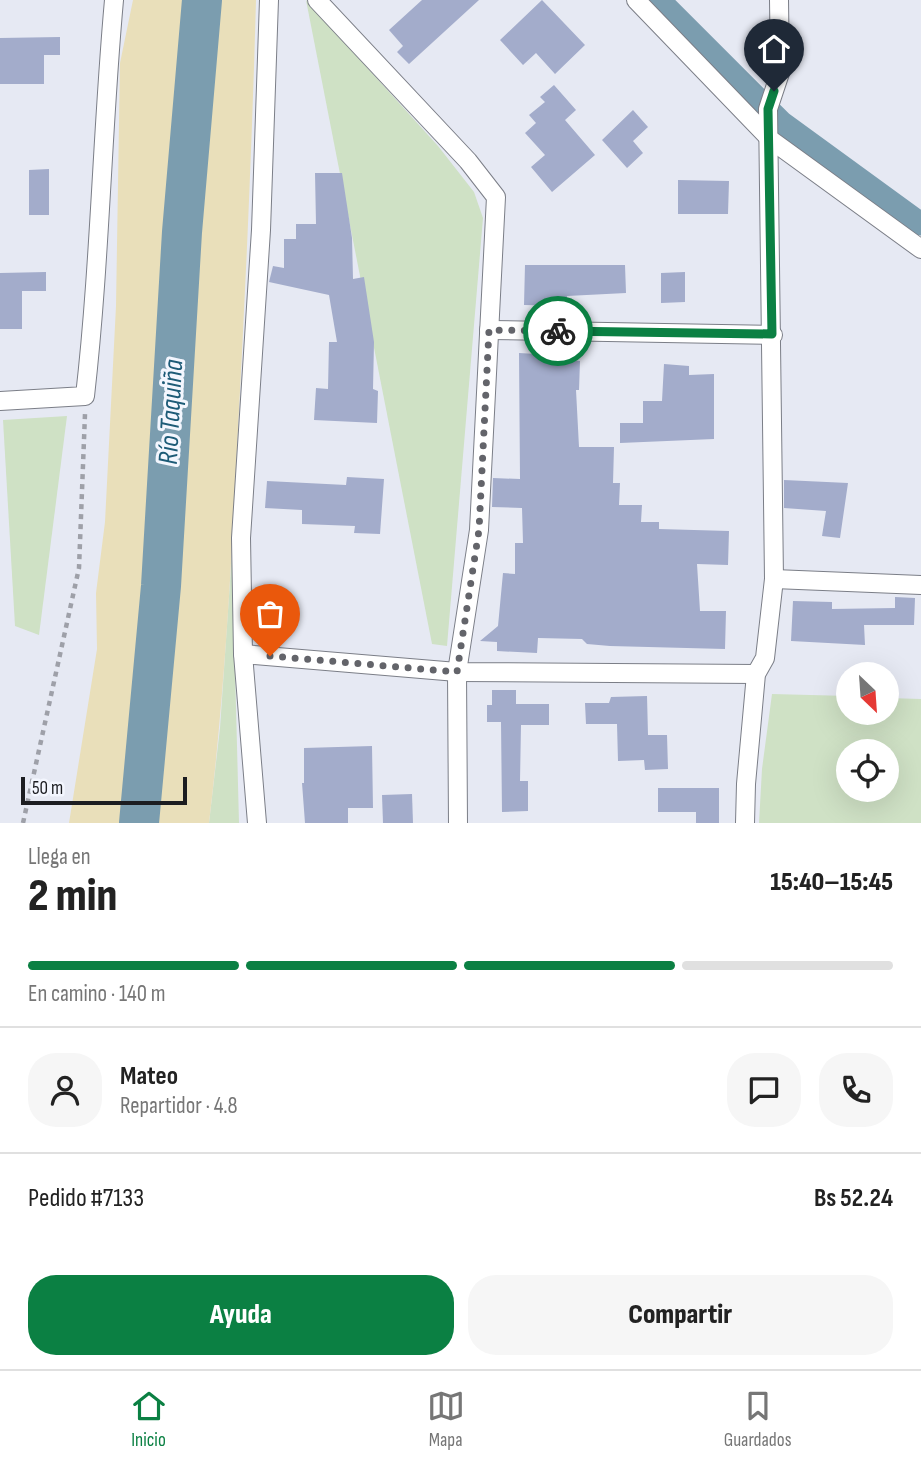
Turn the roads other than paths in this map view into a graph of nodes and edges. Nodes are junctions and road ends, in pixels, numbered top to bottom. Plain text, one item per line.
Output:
1 (114, 0) edge
2 (269, 0) edge
3 (317, 0) edge
4 (636, 0) edge
5 (779, 0) edge
6 (771, 140) junction
7 (921, 249) edge
8 (489, 330) junction
9 (772, 334) junction
10 (0, 401) edge
11 (774, 579) junction
12 (921, 585) edge
13 (243, 654) junction
14 (457, 672) junction
15 (757, 674) junction
16 (257, 823) edge
17 (458, 823) edge
18 (746, 823) edge

1 - 10 street
2 - 13 street
3 - 8 street
4 - 6 street
5 - 6 street
6 - 7 street
6 - 9 street
8 - 9 street
8 - 14 street
9 - 11 street
11 - 12 street
11 - 15 street
13 - 14 street
13 - 16 street
14 - 15 street
14 - 17 street
15 - 18 street

